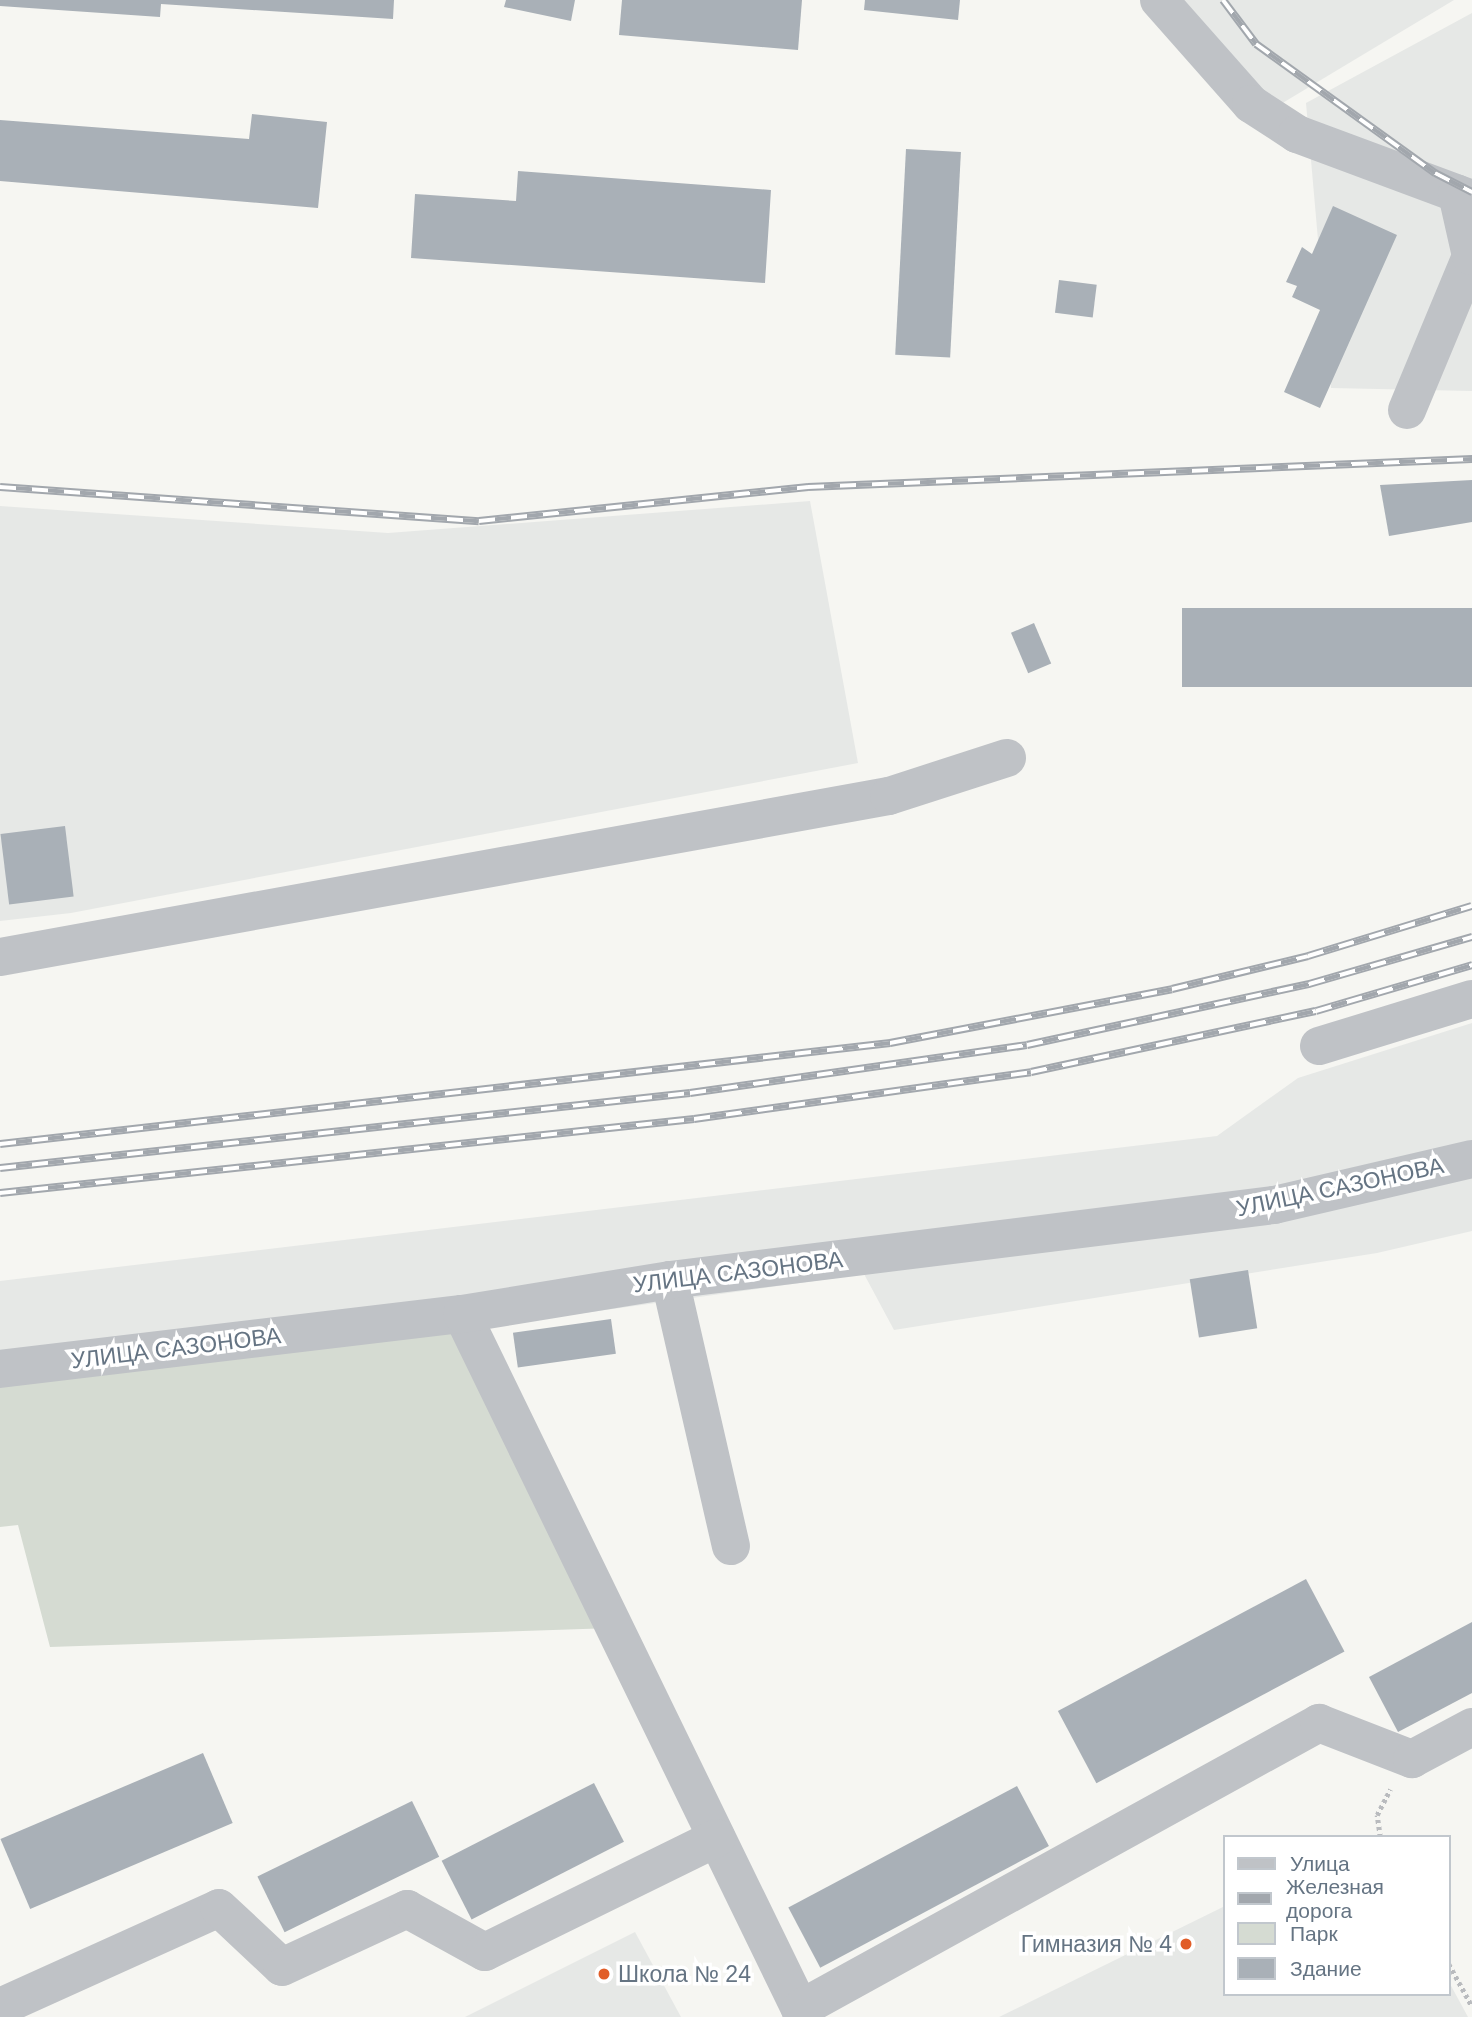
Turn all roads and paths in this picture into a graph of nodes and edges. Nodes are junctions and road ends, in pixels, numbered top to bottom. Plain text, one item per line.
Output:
1 (1159, 0) edge
2 (1464, 196) edge
3 (1407, 410) dead end
4 (1007, 758) dead end
5 (0, 957) edge
6 (1472, 999) edge
7 (1319, 1046) dead end
8 (1472, 1159) edge
9 (670, 1279) junction
10 (462, 1314) junction
11 (0, 1369) edge
12 (731, 1546) dead end
13 (1472, 1727) edge
14 (1412, 1759) junction
15 (1380, 1835) edge
16 (717, 1838) junction
17 (1451, 1968) edge
18 (1472, 2006) edge
19 (0, 2007) edge

1 - 2 street
2 - 3 street
4 - 5 street
6 - 7 street
8 - 9 street, УЛИЦА САЗОНОВА
9 - 10 street, УЛИЦА САЗОНОВА
9 - 12 street
10 - 11 street, УЛИЦА САЗОНОВА
10 - 16 street
13 - 14 street
14 - 15 path
14 - 16 street
16 - 19 street
17 - 18 path

